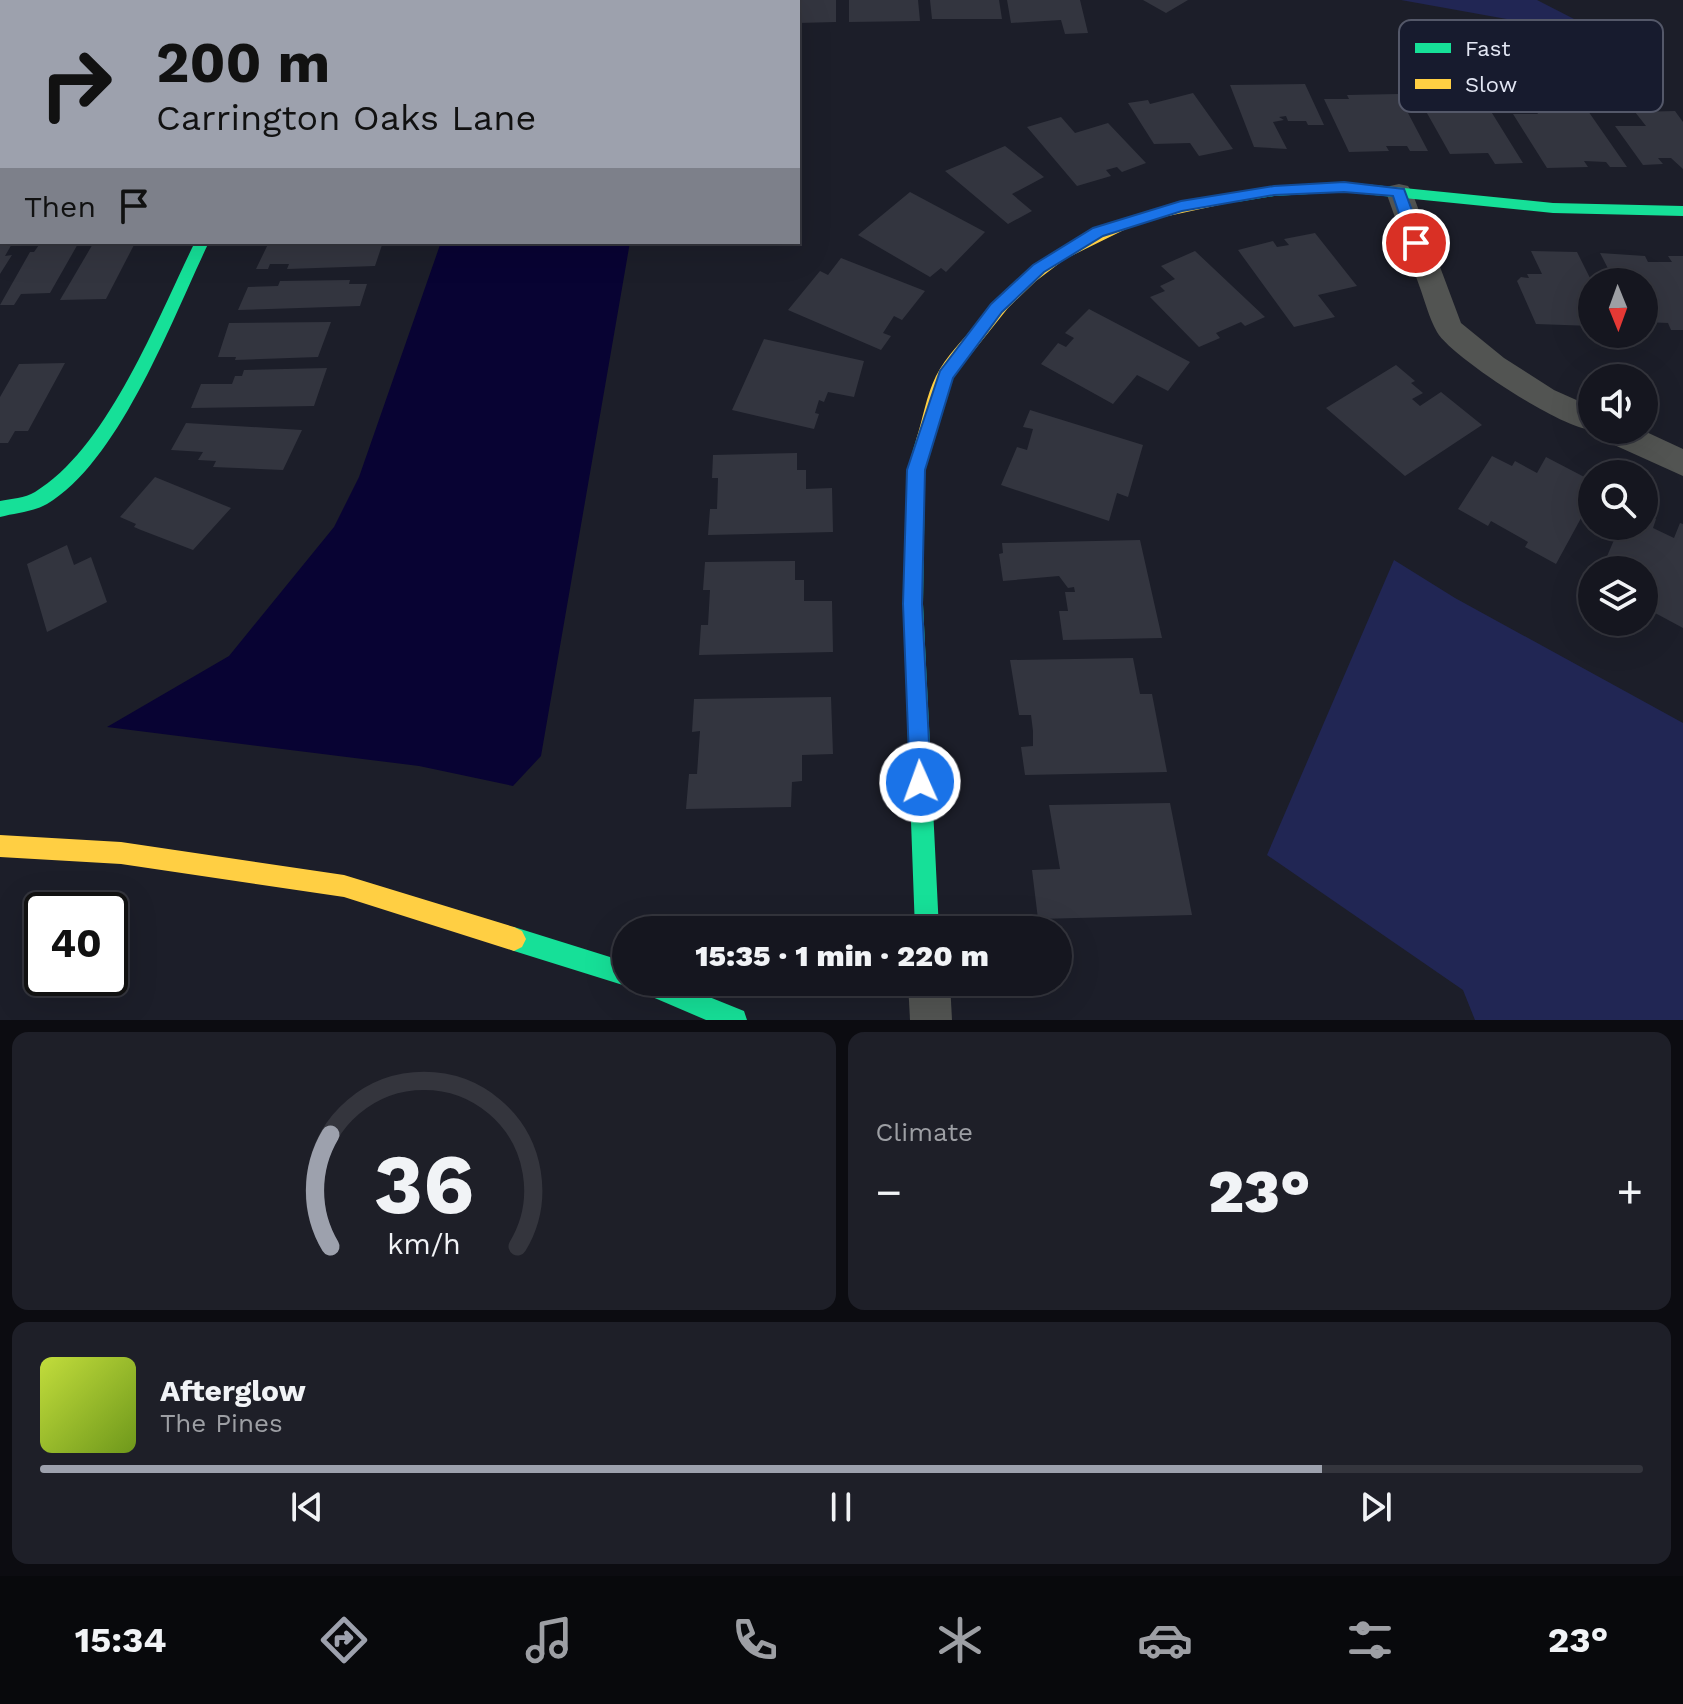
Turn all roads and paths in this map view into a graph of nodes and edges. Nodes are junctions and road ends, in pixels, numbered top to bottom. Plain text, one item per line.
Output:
1 (1399, 192) junction
2 (1683, 211) edge
3 (201, 244) edge
4 (1578, 414) edge
5 (1642, 444) edge
6 (1683, 463) edge
7 (0, 509) edge
8 (0, 846) edge
9 (926, 916) edge
10 (612, 970) edge
11 (678, 996) edge
12 (930, 996) edge
13 (735, 1020) edge
14 (931, 1020) edge

1 - 2 street
1 - 4 street
1 - 9 street
3 - 7 street
5 - 6 street
8 - 10 street
11 - 13 street
12 - 14 street

